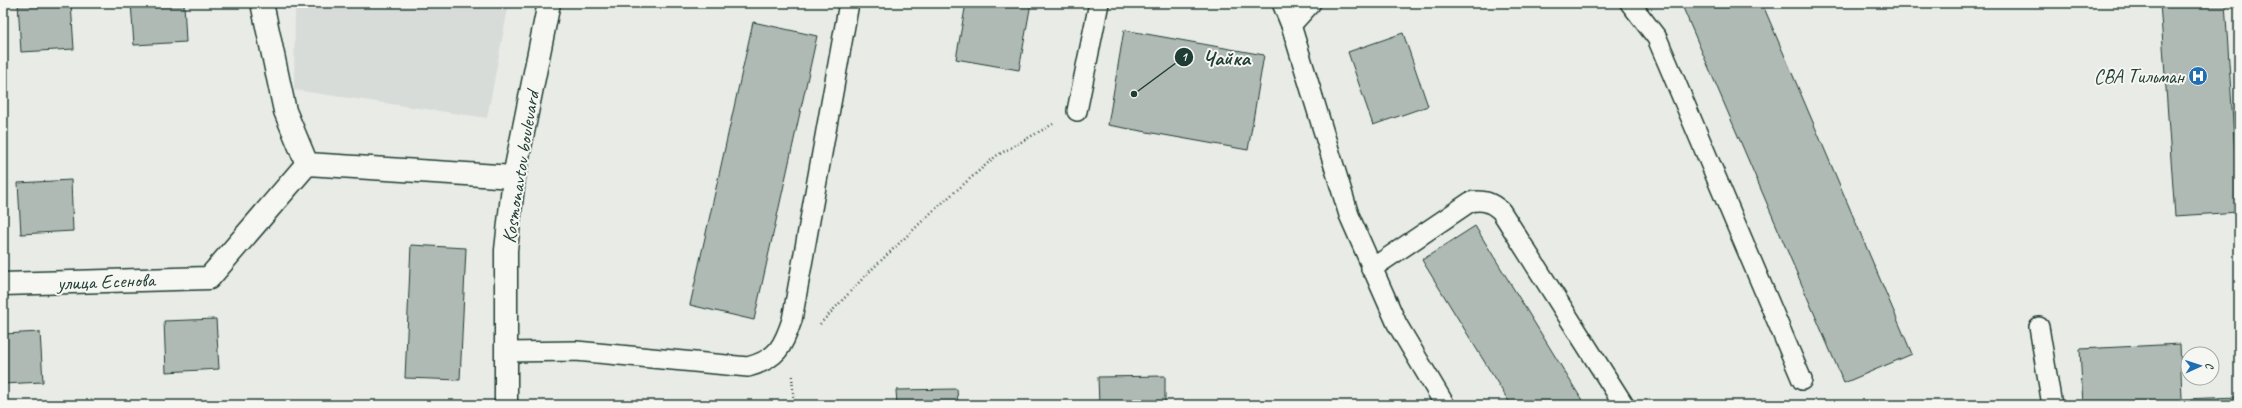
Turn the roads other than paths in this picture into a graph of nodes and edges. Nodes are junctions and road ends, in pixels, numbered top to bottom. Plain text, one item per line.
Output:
1 (262, 3) edge
2 (549, 3) edge
3 (849, 3) edge
4 (1099, 3) edge
5 (1282, 3) edge
6 (1311, 3) edge
7 (1630, 3) edge
8 (1292, 25) junction
9 (1077, 111) road end
10 (307, 164) junction
11 (514, 177) junction
12 (1371, 268) junction
13 (3, 284) edge
14 (2039, 327) dead end
15 (506, 352) junction
16 (1802, 380) dead end
17 (506, 405) edge
18 (1445, 405) edge
19 (1624, 405) edge
20 (2052, 405) edge

1 - 10 street
2 - 11 street, Kosmonavtov boulevard
3 - 15 lane
4 - 9 lane
5 - 8 lane
6 - 8 lane
7 - 16 lane
8 - 12 lane
10 - 11 street
10 - 13 street, улица Есенова
11 - 15 street, Kosmonavtov boulevard
12 - 18 lane
12 - 19 lane
14 - 20 lane
15 - 17 street, Kosmonavtov boulevard

